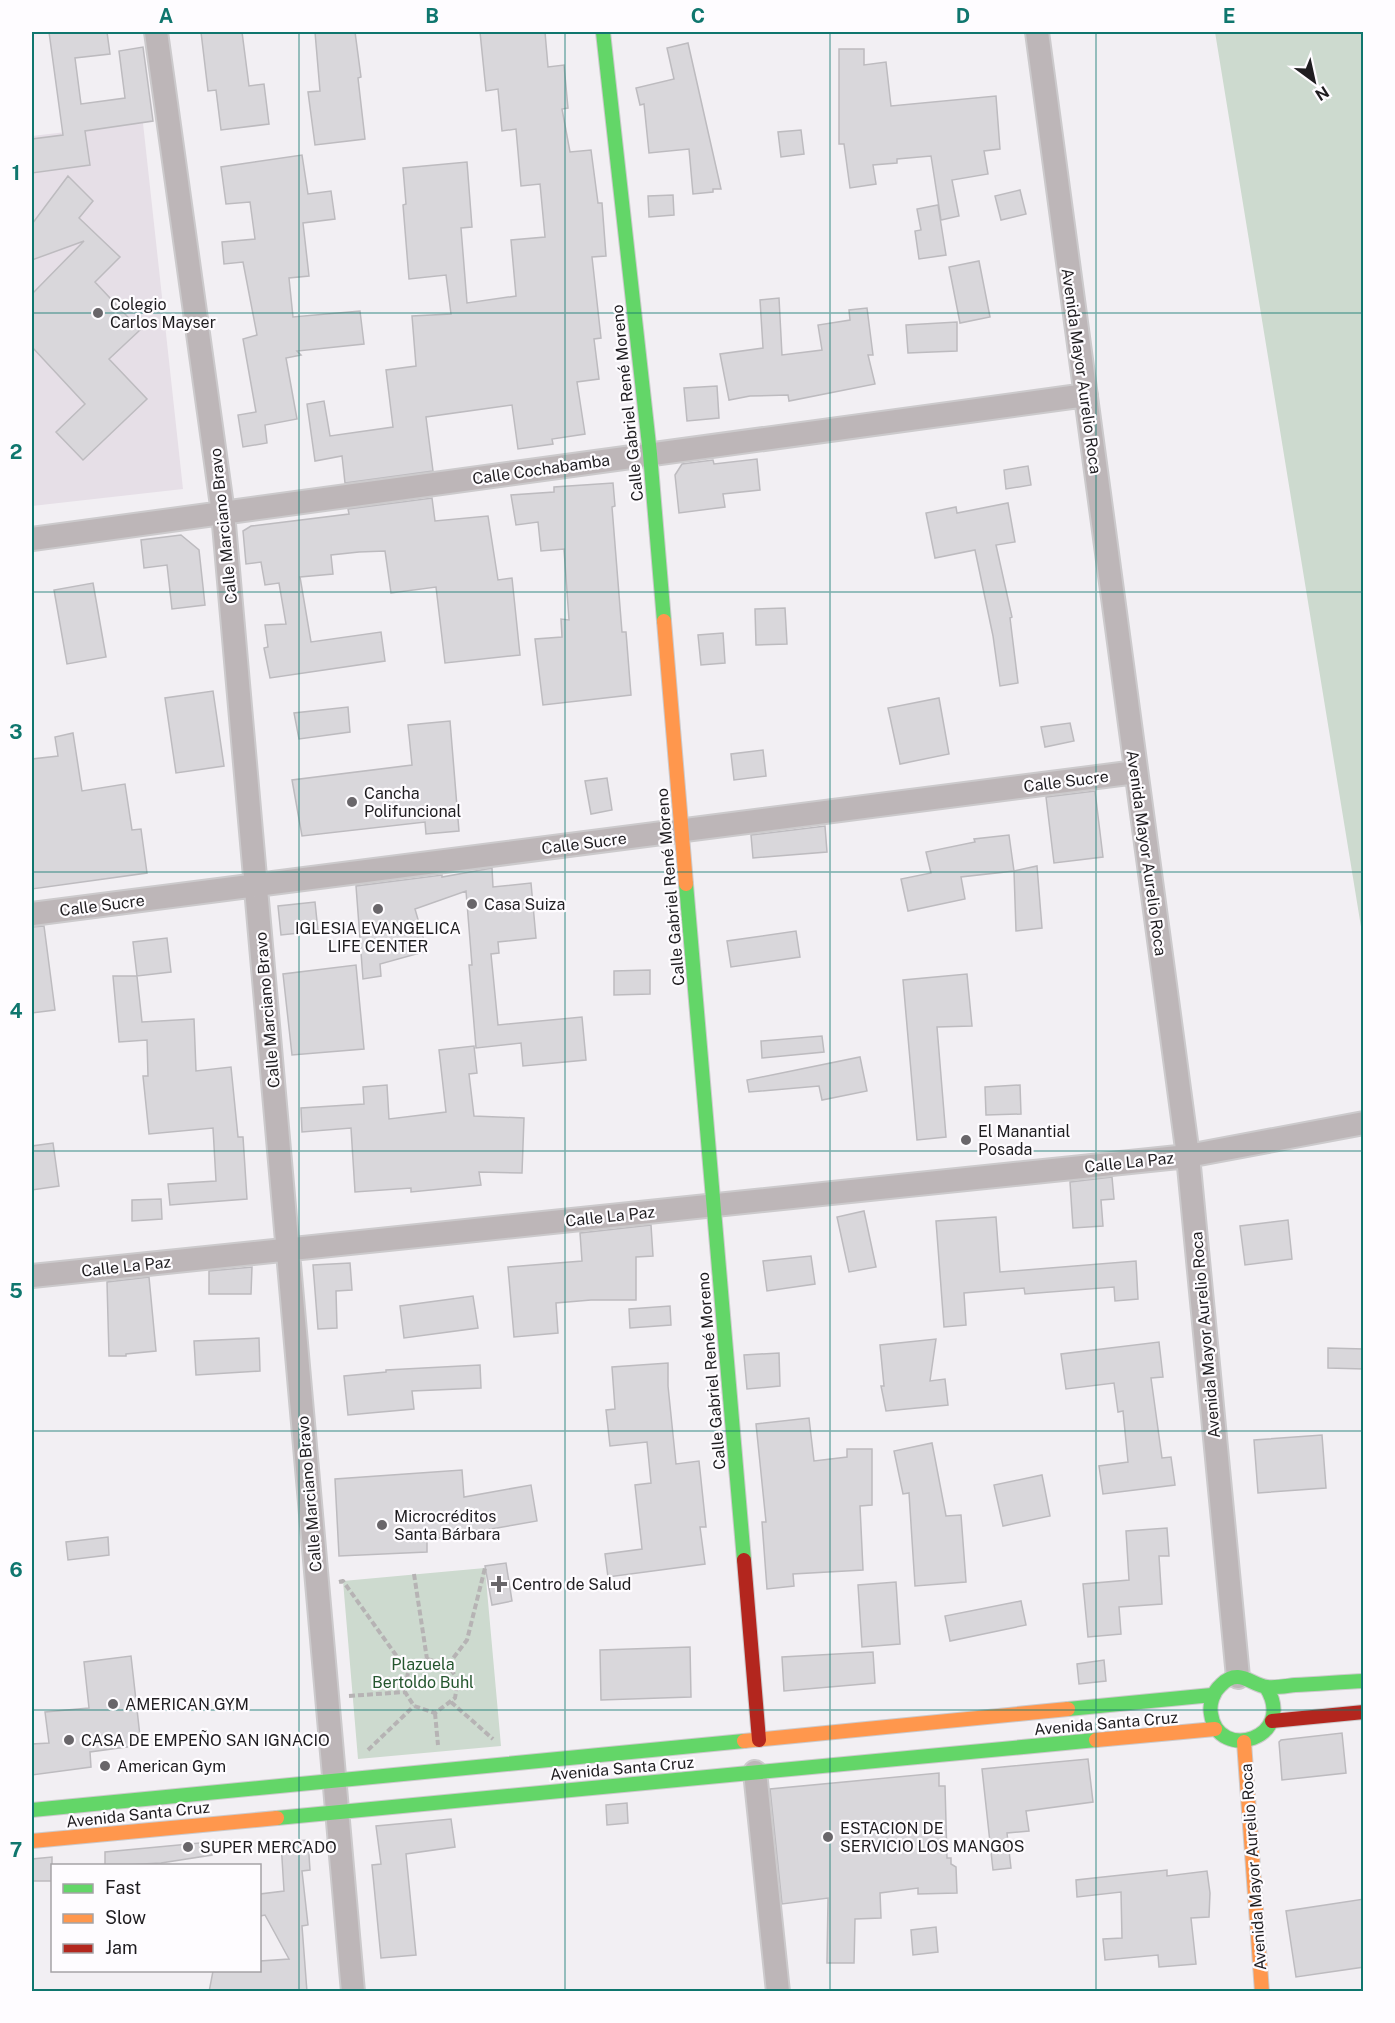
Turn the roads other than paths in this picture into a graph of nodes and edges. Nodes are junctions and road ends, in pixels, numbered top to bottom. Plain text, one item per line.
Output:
1 (156, 32) edge
2 (603, 32) edge
3 (1037, 32) edge
4 (1086, 394) junction
5 (650, 454) junction
6 (223, 513) junction
7 (32, 539) edge
8 (1136, 772) junction
9 (682, 830) junction
10 (256, 885) junction
11 (32, 914) edge
12 (1364, 1123) edge
13 (1188, 1156) junction
14 (714, 1205) junction
15 (288, 1250) junction
16 (32, 1276) edge
17 (1238, 1677) junction
18 (1364, 1681) edge
19 (1266, 1687) junction
20 (1212, 1695) junction
21 (1364, 1712) edge
22 (1272, 1721) junction
23 (1215, 1729) junction
24 (759, 1740) junction
25 (1244, 1742) junction
26 (755, 1772) junction
27 (334, 1781) junction
28 (32, 1810) edge
29 (337, 1812) junction
30 (32, 1841) edge
31 (353, 1992) edge
32 (778, 1992) edge
33 (1262, 1992) edge

1 - 6 street, Calle Marciano Bravo
2 - 5 main road, Calle Gabriel René Moreno
3 - 4 street, Avenida Mayor Aurelio Roca
4 - 5 street, Calle Cochabamba
4 - 8 street, Avenida Mayor Aurelio Roca
5 - 6 street, Calle Cochabamba
5 - 9 main road, Calle Gabriel René Moreno
6 - 7 street, Calle Cochabamba
6 - 10 street, Calle Marciano Bravo
8 - 9 street, Calle Sucre
8 - 13 street, Avenida Mayor Aurelio Roca
9 - 10 street, Calle Sucre
9 - 14 main road, Calle Gabriel René Moreno
10 - 11 street, Calle Sucre
10 - 15 street, Calle Marciano Bravo
12 - 13 street, Calle La Paz
13 - 14 street, Calle La Paz
13 - 17 street, Avenida Mayor Aurelio Roca
14 - 15 street, Calle La Paz
14 - 24 main road, Calle Gabriel René Moreno
15 - 16 street, Calle La Paz
15 - 27 street, Calle Marciano Bravo
17 - 19 main road
17 - 20 main road
18 - 19 main road
19 - 22 main road
20 - 23 main road
20 - 24 main road, Avenida Santa Cruz
21 - 22 main road
22 - 25 main road
23 - 25 main road
23 - 26 main road, Avenida Santa Cruz
24 - 27 main road, Avenida Santa Cruz
25 - 33 main road, Avenida Mayor Aurelio Roca
26 - 29 main road, Avenida Santa Cruz
26 - 32 street
27 - 28 main road, Avenida Santa Cruz
27 - 29 street, Calle Marciano Bravo
29 - 30 main road, Avenida Santa Cruz
29 - 31 street, Calle Marciano Bravo

